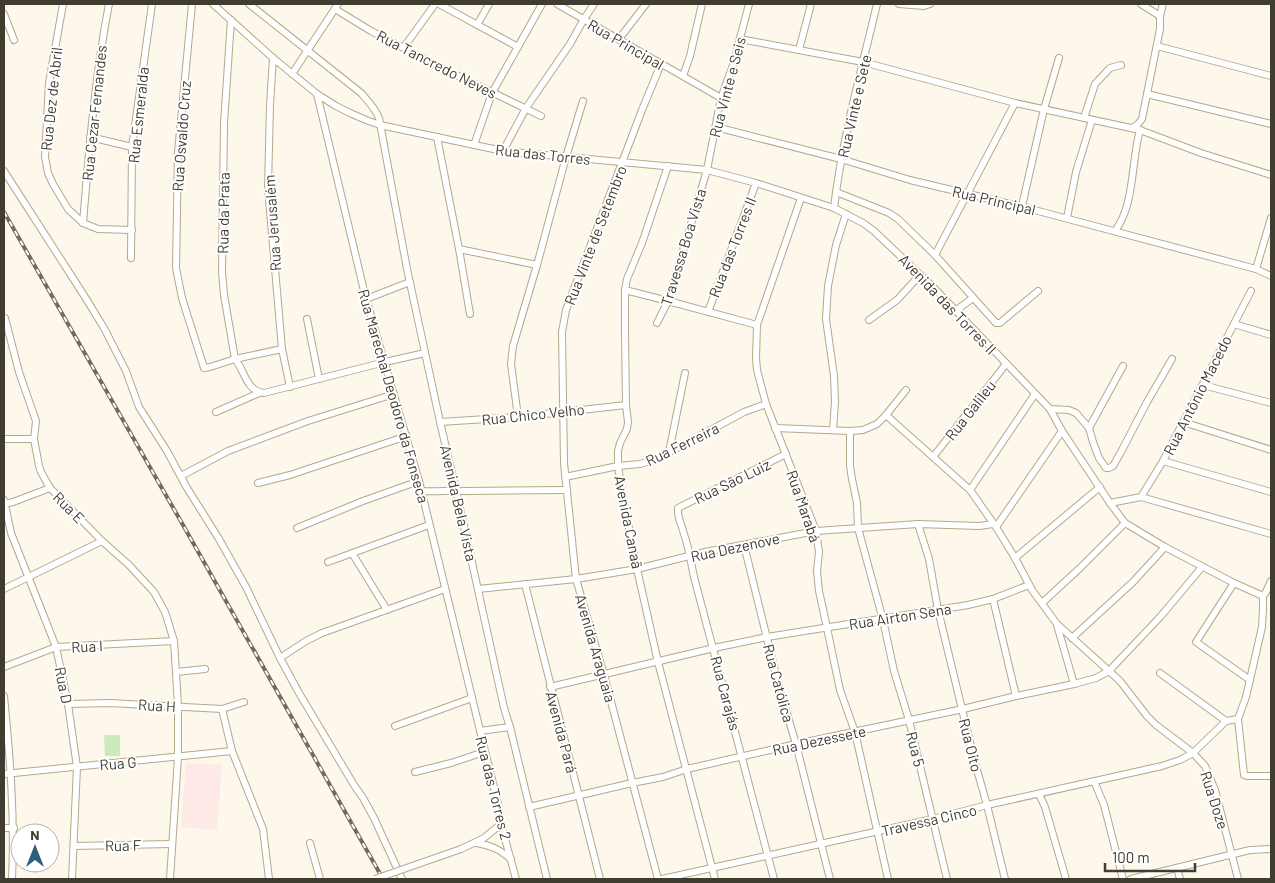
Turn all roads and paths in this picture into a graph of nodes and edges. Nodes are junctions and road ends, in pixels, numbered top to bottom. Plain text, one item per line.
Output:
1 (63, 4) edge
2 (109, 4) edge
3 (152, 4) edge
4 (192, 4) edge
5 (213, 4) edge
6 (249, 4) edge
7 (437, 4) edge
8 (489, 4) edge
9 (542, 4) edge
10 (557, 4) edge
11 (594, 4) edge
12 (646, 4) edge
13 (702, 4) edge
14 (749, 4) edge
15 (811, 4) edge
16 (877, 4) edge
17 (898, 4) edge
18 (930, 4) edge
19 (1141, 4) edge
20 (1163, 4) edge
21 (336, 6) edge
22 (4, 14) edge
23 (1160, 16) junction
24 (584, 19) junction
25 (232, 20) junction
26 (478, 24) junction
27 (619, 39) junction
28 (740, 39) junction
29 (14, 40) dead end
30 (1156, 46) junction
31 (404, 47) junction
32 (518, 47) junction
33 (308, 50) junction
34 (799, 50) junction
35 (273, 58) junction
36 (1058, 58) dead end
37 (863, 62) junction
38 (661, 64) junction
39 (1121, 65) dead end
40 (292, 74) junction
41 (683, 76) junction
42 (1271, 76) edge
43 (492, 93) junction
44 (317, 94) junction
45 (1147, 94) junction
46 (721, 98) junction
47 (584, 101) dead end
48 (1015, 102) junction
49 (526, 108) junction
50 (1044, 109) junction
51 (541, 116) dead end
52 (1088, 119) junction
53 (1271, 124) edge
54 (380, 125) junction
55 (716, 127) junction
56 (1132, 128) junction
57 (1140, 130) junction
58 (90, 137) junction
59 (437, 137) junction
60 (474, 145) junction
61 (132, 148) junction
62 (504, 151) junction
63 (566, 157) junction
64 (841, 159) junction
65 (624, 162) junction
66 (668, 166) junction
67 (707, 170) junction
68 (4, 171) edge
69 (1271, 175) edge
70 (756, 183) junction
71 (836, 192) junction
72 (967, 194) junction
73 (801, 198) junction
74 (1022, 206) junction
75 (834, 208) junction
76 (846, 214) junction
77 (1067, 218) junction
78 (1271, 218) edge
79 (83, 223) junction
80 (132, 230) junction
81 (1116, 231) junction
82 (459, 249) junction
83 (935, 255) junction
84 (131, 258) dead end
85 (537, 265) junction
86 (1256, 269) junction
87 (920, 274) junction
88 (1271, 276) edge
89 (410, 282) junction
90 (626, 290) junction
91 (1038, 291) dead end
92 (1251, 291) dead end
93 (973, 298) junction
94 (366, 299) junction
95 (668, 301) junction
96 (955, 311) junction
97 (708, 312) junction
98 (470, 314) dead end
99 (5, 318) dead end
100 (307, 319) dead end
101 (869, 320) dead end
102 (657, 323) dead end
103 (1234, 324) junction
104 (756, 325) junction
105 (1271, 335) edge
106 (282, 349) junction
107 (425, 353) junction
108 (235, 359) junction
109 (1172, 359) dead end
110 (385, 362) junction
111 (1006, 364) junction
112 (1123, 366) dead end
113 (685, 373) dead end
114 (319, 379) junction
115 (1203, 385) junction
116 (290, 386) junction
117 (906, 390) dead end
118 (262, 393) junction
119 (394, 394) junction
120 (1035, 394) junction
121 (766, 404) junction
122 (1271, 404) edge
123 (626, 405) junction
124 (1050, 410) junction
125 (216, 412) dead end
126 (563, 412) junction
127 (886, 415) junction
128 (518, 417) junction
129 (440, 422) junction
130 (1183, 422) junction
131 (775, 428) junction
132 (1089, 428) junction
133 (833, 430) junction
134 (850, 431) junction
135 (1062, 431) junction
136 (407, 436) junction
137 (4, 439) edge
138 (34, 439) junction
139 (1271, 450) edge
140 (669, 452) junction
141 (786, 454) junction
142 (933, 457) junction
143 (1163, 460) junction
144 (618, 466) junction
145 (180, 476) junction
146 (564, 478) junction
147 (419, 482) junction
148 (258, 483) dead end
149 (1100, 487) junction
150 (50, 488) junction
151 (456, 490) junction
152 (567, 490) junction
153 (970, 490) junction
154 (422, 491) junction
155 (1271, 492) edge
156 (1141, 497) junction
157 (4, 503) edge
158 (1110, 503) junction
159 (678, 508) joint
160 (1125, 523) junction
161 (918, 524) junction
162 (429, 525) junction
163 (994, 526) junction
164 (297, 528) dead end
165 (858, 528) junction
166 (816, 531) junction
167 (1271, 534) edge
168 (102, 541) junction
169 (744, 545) junction
170 (1165, 547) junction
171 (352, 552) junction
172 (690, 556) junction
173 (1015, 558) junction
174 (328, 562) dead end
175 (1202, 567) junction
176 (637, 569) junction
177 (28, 578) junction
178 (576, 579) junction
179 (1234, 583) junction
180 (1271, 583) edge
181 (525, 584) junction
182 (1029, 585) junction
183 (4, 589) edge
184 (445, 589) junction
185 (478, 589) junction
186 (1263, 596) junction
187 (993, 599) junction
188 (1042, 603) junction
189 (387, 610) junction
190 (938, 610) junction
191 (882, 620) junction
192 (1057, 624) junction
193 (828, 628) junction
194 (767, 637) junction
195 (1072, 638) junction
196 (174, 641) junction
197 (56, 647) junction
198 (714, 648) junction
199 (280, 658) junction
200 (658, 662) junction
201 (4, 668) edge
202 (205, 669) dead end
203 (1109, 671) junction
204 (176, 672) junction
205 (1160, 673) dead end
206 (604, 675) junction
207 (1250, 680) junction
208 (1074, 684) junction
209 (550, 687) junction
210 (4, 696) edge
211 (1016, 696) junction
212 (472, 698) junction
213 (244, 702) dead end
214 (68, 704) junction
215 (178, 706) junction
216 (222, 709) junction
217 (963, 709) junction
218 (1238, 719) junction
219 (908, 720) junction
220 (1226, 721) junction
221 (395, 726) dead end
222 (510, 727) junction
223 (480, 730) junction
224 (855, 732) junction
225 (796, 744) junction
226 (232, 751) junction
227 (484, 752) junction
228 (1193, 753) junction
229 (742, 756) junction
230 (178, 757) junction
231 (77, 767) junction
232 (687, 769) junction
233 (415, 772) dead end
234 (11, 773) junction
235 (4, 774) edge
236 (1271, 776) edge
237 (1094, 781) junction
238 (632, 783) junction
239 (1039, 794) junction
240 (578, 796) junction
241 (987, 806) junction
242 (529, 807) junction
243 (933, 819) junction
244 (14, 823) edge
245 (502, 824) junction
246 (877, 832) junction
247 (475, 843) junction
248 (171, 844) junction
249 (310, 844) dead end
250 (820, 844) junction
251 (74, 846) junction
252 (1271, 849) edge
253 (1232, 854) junction
254 (768, 856) junction
255 (512, 859) junction
256 (712, 868) junction
257 (1177, 868) junction
258 (72, 879) edge
259 (170, 879) edge
260 (269, 879) edge
261 (320, 879) edge
262 (375, 879) edge
263 (402, 879) edge
264 (516, 879) edge
265 (547, 879) edge
266 (600, 879) edge
267 (660, 879) edge
268 (715, 879) edge
269 (774, 879) edge
270 (830, 879) edge
271 (888, 879) edge
272 (947, 879) edge
273 (1005, 879) edge
274 (1066, 879) edge
275 (1123, 879) edge
276 (1131, 879) edge
277 (1180, 879) edge
278 (1238, 879) edge

1 - 79 street, Rua Dez de Abril
2 - 58 street, Rua Cezar Fernandes
3 - 61 street, Rua Esmeralda
4 - 108 street, Rua Osvaldo Cruz
5 - 25 street, Rua das Torres
6 - 33 street, Avenida Bela Vista
7 - 26 street
7 - 31 street
8 - 26 street
9 - 32 street
10 - 24 street, Rua Principal
11 - 24 street
12 - 27 street
13 - 41 street
14 - 28 street, Rua Vinte e Seis
15 - 34 street
16 - 37 street, Rua Vinte e Sete
17 - 18 street
19 - 23 street
20 - 23 street
21 - 31 street, Rua Tancredo Neves
21 - 33 street
22 - 29 street
23 - 30 street
24 - 27 street, Rua Principal
24 - 49 street
25 - 35 street, Rua das Torres
25 - 108 street, Rua da Prata
26 - 32 street
27 - 38 street, Rua Principal
28 - 34 street
28 - 46 street, Rua Vinte e Seis
30 - 42 street
30 - 45 street
31 - 43 street, Rua Tancredo Neves
32 - 43 street
33 - 40 street
33 - 54 street, Avenida Bela Vista
34 - 37 street
35 - 40 street, Rua das Torres
35 - 106 street, Rua Jerusalém
36 - 50 street
37 - 48 street
37 - 64 street, Rua Vinte e Sete
38 - 41 street, Rua Principal
38 - 65 street, Rua Vinte de Setembro
39 - 52 street
40 - 44 street, Rua das Torres
41 - 46 street, Rua Principal
43 - 49 street, Rua Tancredo Neves
43 - 60 street
44 - 54 street, Rua das Torres
44 - 94 street, Rua Marechal Deodoro da Fonseca
45 - 53 street
45 - 56 street
46 - 55 street, Rua Vinte e Seis
47 - 63 street
48 - 50 street
48 - 72 street
49 - 51 street, Rua Tancredo Neves
49 - 62 street
50 - 52 street
50 - 74 street
52 - 56 street
52 - 77 street
54 - 59 street, Rua das Torres
54 - 89 street, Avenida Bela Vista
55 - 64 street, Rua Principal
55 - 67 street, Rua Vinte e Seis
56 - 57 street
57 - 69 street
57 - 81 street
58 - 61 street
58 - 79 street, Rua Cezar Fernandes
59 - 60 street, Rua das Torres
59 - 82 street
60 - 62 street, Rua das Torres
61 - 80 street, Rua Esmeralda
62 - 63 street, Rua das Torres
63 - 65 street, Rua das Torres
63 - 85 street
64 - 71 street, Rua Vinte e Sete
64 - 72 street, Rua Principal
65 - 66 street, Rua das Torres
65 - 126 street, Rua Vinte de Setembro
66 - 67 street, Rua das Torres
66 - 90 street, Avenida Canaã
67 - 70 street, Avenida das Torres II
67 - 95 street, Travessa Boa Vista
68 - 145 street
70 - 73 street, Avenida das Torres II
70 - 97 street, Rua das Torres II
71 - 75 street, Rua Vinte e Sete
71 - 83 street
72 - 74 street, Rua Principal
72 - 83 street
73 - 75 street, Avenida das Torres II
73 - 104 street, Rua Marabá
74 - 77 street, Rua Principal
75 - 76 street, Avenida das Torres II
76 - 87 street, Avenida das Torres II
76 - 133 street
77 - 81 street, Rua Principal
78 - 86 street
79 - 80 street
80 - 84 street, Rua Esmeralda
81 - 86 street, Rua Principal
82 - 85 street
82 - 98 street
83 - 93 street
85 - 128 street
86 - 88 street, Rua Principal
87 - 96 street, Avenida das Torres II
87 - 101 street
89 - 94 street
89 - 107 street, Avenida Bela Vista
90 - 95 street
90 - 123 street, Avenida Canaã
91 - 93 street
92 - 103 street, Rua Antônio Macedo
93 - 96 street
94 - 110 street, Rua Marechal Deodoro da Fonseca
95 - 97 street
95 - 102 street, Travessa Boa Vista
96 - 111 street, Avenida das Torres II
97 - 104 street
99 - 138 street, Rua E
100 - 114 street
103 - 105 street
103 - 115 street, Rua Antônio Macedo
104 - 121 street, Rua Marabá
106 - 108 street
106 - 116 street, Rua Jerusalém
107 - 110 street
107 - 129 street, Avenida Bela Vista
108 - 118 street, Rua da Prata
109 - 132 street
110 - 114 street
110 - 119 street, Rua Marechal Deodoro da Fonseca
111 - 120 street, Avenida das Torres II
111 - 142 street, Rua Galileu
112 - 132 street
113 - 140 street
114 - 116 street
115 - 122 street
115 - 130 street, Rua Antônio Macedo
116 - 118 street
117 - 127 street
118 - 125 street
119 - 136 street, Rua Marechal Deodoro da Fonseca
119 - 145 street
120 - 124 street, Avenida das Torres II
120 - 153 street
121 - 131 street, Rua Marabá
121 - 140 street, Rua Ferreira
123 - 126 street, Rua Chico Velho
123 - 144 street, Avenida Canaã
124 - 132 street
124 - 135 street, Avenida das Torres II
126 - 128 street, Rua Chico Velho
126 - 146 street, Avenida Araguaia
127 - 134 street
127 - 142 street
128 - 129 street, Rua Chico Velho
129 - 151 street, Avenida Bela Vista
130 - 139 street
130 - 143 street, Rua Antônio Macedo
131 - 133 street
131 - 141 street, Rua Marabá
133 - 134 street
134 - 165 street, Rua 5
135 - 149 street, Avenida das Torres II
135 - 163 street
136 - 147 street, Rua Marechal Deodoro da Fonseca
136 - 148 street
137 - 138 street
138 - 150 street, Rua E
140 - 144 street, Rua Ferreira
141 - 159 street, Rua São Luiz
141 - 166 street, Rua Marabá
142 - 153 street
143 - 155 street
143 - 156 street, Rua Antônio Macedo
144 - 146 street, Rua Ferreira
144 - 176 street, Avenida Canaã
145 - 199 street
146 - 152 street, Avenida Araguaia
147 - 154 street, Rua Marechal Deodoro da Fonseca
147 - 164 street
149 - 158 street, Avenida das Torres II
149 - 173 street
150 - 157 street
150 - 168 street, Rua E
151 - 152 street
151 - 154 street
151 - 185 street, Avenida Bela Vista
152 - 178 street, Avenida Araguaia
153 - 163 street
154 - 162 street, Rua Marechal Deodoro da Fonseca
156 - 158 street
156 - 167 street
157 - 177 street, Rua D
158 - 160 street, Avenida das Torres II
159 - 172 street, Rua Carajás
160 - 170 street
160 - 188 street
161 - 163 street, Rua Dezenove
161 - 165 street, Rua Dezenove
161 - 190 street, Rua Oito
162 - 171 street
162 - 184 street, Rua Marechal Deodoro da Fonseca
163 - 173 street
165 - 166 street, Rua Dezenove
165 - 191 street, Rua 5
166 - 169 street, Rua Dezenove
166 - 193 street, Rua Marabá
168 - 177 street
168 - 196 street, Rua E
169 - 172 street, Rua Dezenove
169 - 194 street, Rua Católica
170 - 175 street
170 - 195 street
171 - 174 street
171 - 189 street
172 - 176 street, Rua Dezenove
172 - 198 street, Rua Carajás
173 - 182 street
175 - 179 street
175 - 203 street
176 - 178 street, Rua Dezenove
176 - 200 street, Avenida Canaã
177 - 183 street
177 - 197 street, Rua D
178 - 181 street, Rua Dezenove
178 - 206 street, Avenida Araguaia
179 - 186 street
179 - 207 street
180 - 186 street
181 - 185 street, Rua Dezenove
181 - 209 street, Avenida Pará
182 - 187 street, Rua Airton Sena
182 - 188 street
184 - 189 street
184 - 212 street, Rua Marechal Deodoro da Fonseca
185 - 222 street, Avenida Bela Vista
186 - 207 street
187 - 190 street, Rua Airton Sena
187 - 211 street
188 - 192 street
189 - 199 street
190 - 191 street, Rua Airton Sena
190 - 217 street, Rua Oito
191 - 193 street, Rua Airton Sena
191 - 219 street, Rua 5
192 - 195 street, Rua Doze
192 - 208 street
193 - 194 street, Rua Airton Sena
193 - 224 street, Rua Marabá
194 - 198 street, Rua Airton Sena
194 - 225 street, Rua Católica
195 - 203 street, Rua Doze
196 - 197 street, Rua I
196 - 204 street, Rua E
197 - 201 street, Rua I
197 - 214 street, Rua D
198 - 200 street, Rua Airton Sena
198 - 229 street, Rua Carajás
199 - 263 street
200 - 206 street, Rua Airton Sena
200 - 232 street, Avenida Canaã
202 - 204 street
203 - 208 street, Rua Dezessete
203 - 228 street, Rua Doze
204 - 215 street, Rua E
205 - 220 street
206 - 209 street, Rua Airton Sena
206 - 238 street, Avenida Araguaia
207 - 218 street
208 - 211 street, Rua Dezessete
209 - 240 street, Avenida Pará
210 - 234 street
211 - 217 street, Rua Dezessete
212 - 221 street
212 - 223 street, Rua das Torres 2
213 - 216 street, Rua H
214 - 215 street, Rua H
214 - 231 street, Rua D
215 - 216 street, Rua H
215 - 230 street, Rua E
216 - 226 street
217 - 219 street, Rua Dezessete
217 - 241 street, Rua Oito
218 - 220 street
218 - 236 street
219 - 224 street, Rua Dezessete
219 - 243 street, Rua 5
220 - 228 street, Travessa Cinco
222 - 223 street
222 - 242 street, Avenida Bela Vista
223 - 227 street, Rua das Torres 2
224 - 225 street, Rua Dezessete
224 - 246 street, Rua Marabá
225 - 229 street, Rua Dezessete
225 - 250 street, Rua Católica
226 - 230 street, Rua G
226 - 260 street
227 - 233 street
227 - 245 street, Rua das Torres 2
228 - 237 street, Travessa Cinco
228 - 253 street, Rua Doze
229 - 232 street, Rua Dezessete
229 - 254 street, Rua Carajás
230 - 231 street, Rua G
230 - 248 street, Rua E
231 - 234 street, Rua G
231 - 251 street, Rua D
232 - 238 street, Rua Dezessete
232 - 256 street, Avenida Canaã
234 - 235 street, Rua G
234 - 244 street
237 - 239 street, Travessa Cinco
237 - 275 street
238 - 240 street, Rua Dezessete
238 - 267 street, Avenida Araguaia
239 - 241 street, Travessa Cinco
239 - 274 street
240 - 242 street, Rua Dezessete
240 - 266 street, Avenida Pará
241 - 243 street, Travessa Cinco
241 - 273 street, Rua Oito
242 - 265 street, Avenida Bela Vista
243 - 246 street, Travessa Cinco
243 - 272 street, Rua 5
245 - 247 street
245 - 255 street, Rua das Torres 2
246 - 250 street, Travessa Cinco
246 - 271 street, Rua Marabá
247 - 255 street
247 - 262 street, bridge
248 - 251 street, Rua F
248 - 259 street, Rua E
249 - 261 street
250 - 254 street, Travessa Cinco
250 - 270 street, Rua Católica
251 - 258 street, Rua D
252 - 253 street
253 - 257 street
253 - 278 street, Rua Doze
254 - 256 street, Travessa Cinco
254 - 269 street, Rua Carajás
255 - 264 street, Rua das Torres 2
256 - 267 street, Travessa Cinco
256 - 268 street, Avenida Canaã
257 - 276 street
257 - 277 street

